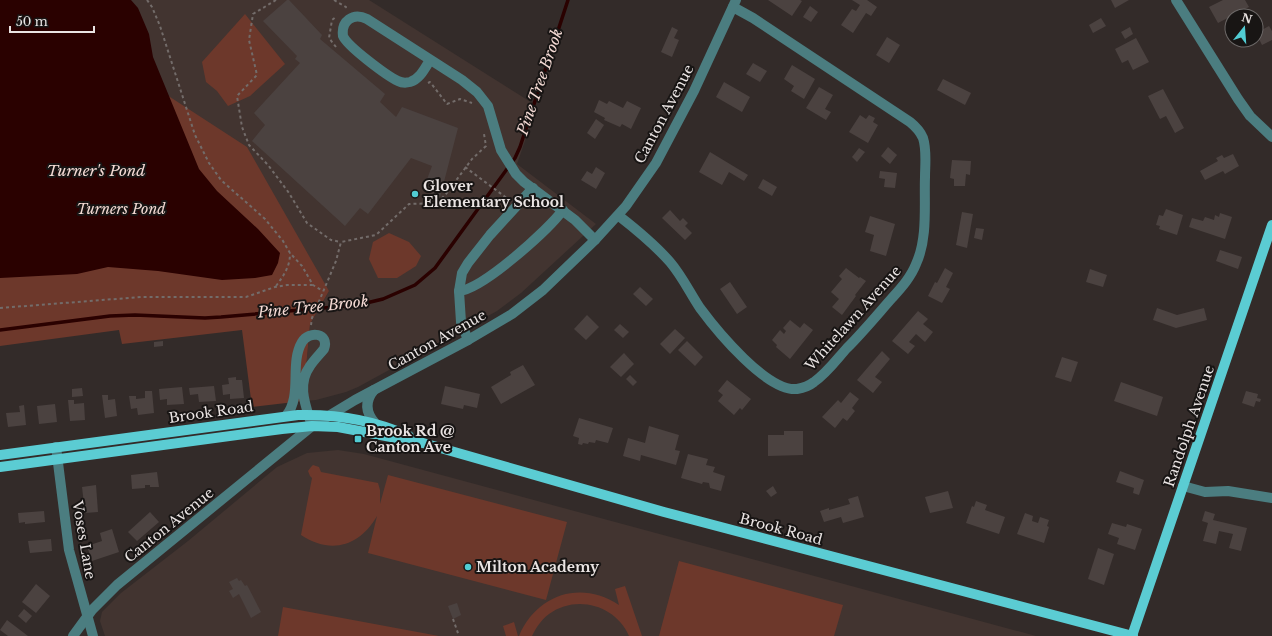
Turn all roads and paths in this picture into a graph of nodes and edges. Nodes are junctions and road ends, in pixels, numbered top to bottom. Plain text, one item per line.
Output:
1 (147, 0) edge
2 (276, 0) edge
3 (1176, 0) edge
4 (734, 3) edge
5 (430, 60) junction
6 (422, 85) dead end
7 (475, 106) dead end
8 (484, 131) dead end
9 (1272, 137) edge
10 (465, 167) junction
11 (533, 188) junction
12 (505, 196) dead end
13 (563, 210) junction
14 (619, 216) junction
15 (1272, 225) edge
16 (596, 240) junction
17 (340, 242) junction
18 (290, 253) junction
19 (313, 285) junction
20 (275, 287) junction
21 (324, 291) junction
22 (459, 291) junction
23 (0, 308) edge
24 (312, 318) dead end
25 (468, 340) junction
26 (374, 390) junction
27 (308, 414) junction
28 (286, 416) junction
29 (329, 416) junction
30 (376, 423) junction
31 (312, 426) junction
32 (423, 443) junction
33 (56, 447) junction
34 (0, 455) edge
35 (57, 459) junction
36 (0, 467) edge
37 (1183, 486) junction
38 (1272, 498) edge
39 (87, 617) junction
40 (452, 619) dead end
41 (73, 636) edge
42 (93, 636) edge
43 (459, 636) edge
44 (1133, 636) edge

1 - 18 path
2 - 17 path
3 - 9 street
4 - 14 street, Canton Avenue
4 - 14 street, Whitelawn Avenue
5 - 5 street
5 - 11 street
6 - 7 path
8 - 10 path
10 - 12 path
10 - 17 path
11 - 13 street
11 - 22 street
13 - 16 street
13 - 22 street
14 - 16 street, Canton Avenue
15 - 37 main road, Randolph Avenue
16 - 25 street, Canton Avenue
17 - 21 path
18 - 19 path
18 - 20 path
19 - 20 path
19 - 21 path
20 - 23 path
21 - 24 path
22 - 25 street
25 - 26 street, Canton Avenue
26 - 29 street, Canton Avenue
26 - 30 street
27 - 28 main road, Brook Road
27 - 28 street
27 - 29 main road, Brook Road
27 - 31 street
28 - 33 main road, Brook Road
29 - 30 main road, Brook Road
29 - 31 street, Canton Avenue
30 - 32 main road, Brook Road
31 - 32 main road, Brook Road
31 - 35 main road, Brook Road
31 - 39 street, Canton Avenue
32 - 44 main road, Brook Road
33 - 34 main road, Brook Road
33 - 35 street, Voses Lane
35 - 36 main road, Brook Road
35 - 39 street, Voses Lane
37 - 38 street
37 - 44 main road, Randolph Avenue
39 - 41 street, Canton Avenue
39 - 42 street, Voses Lane
40 - 43 path

